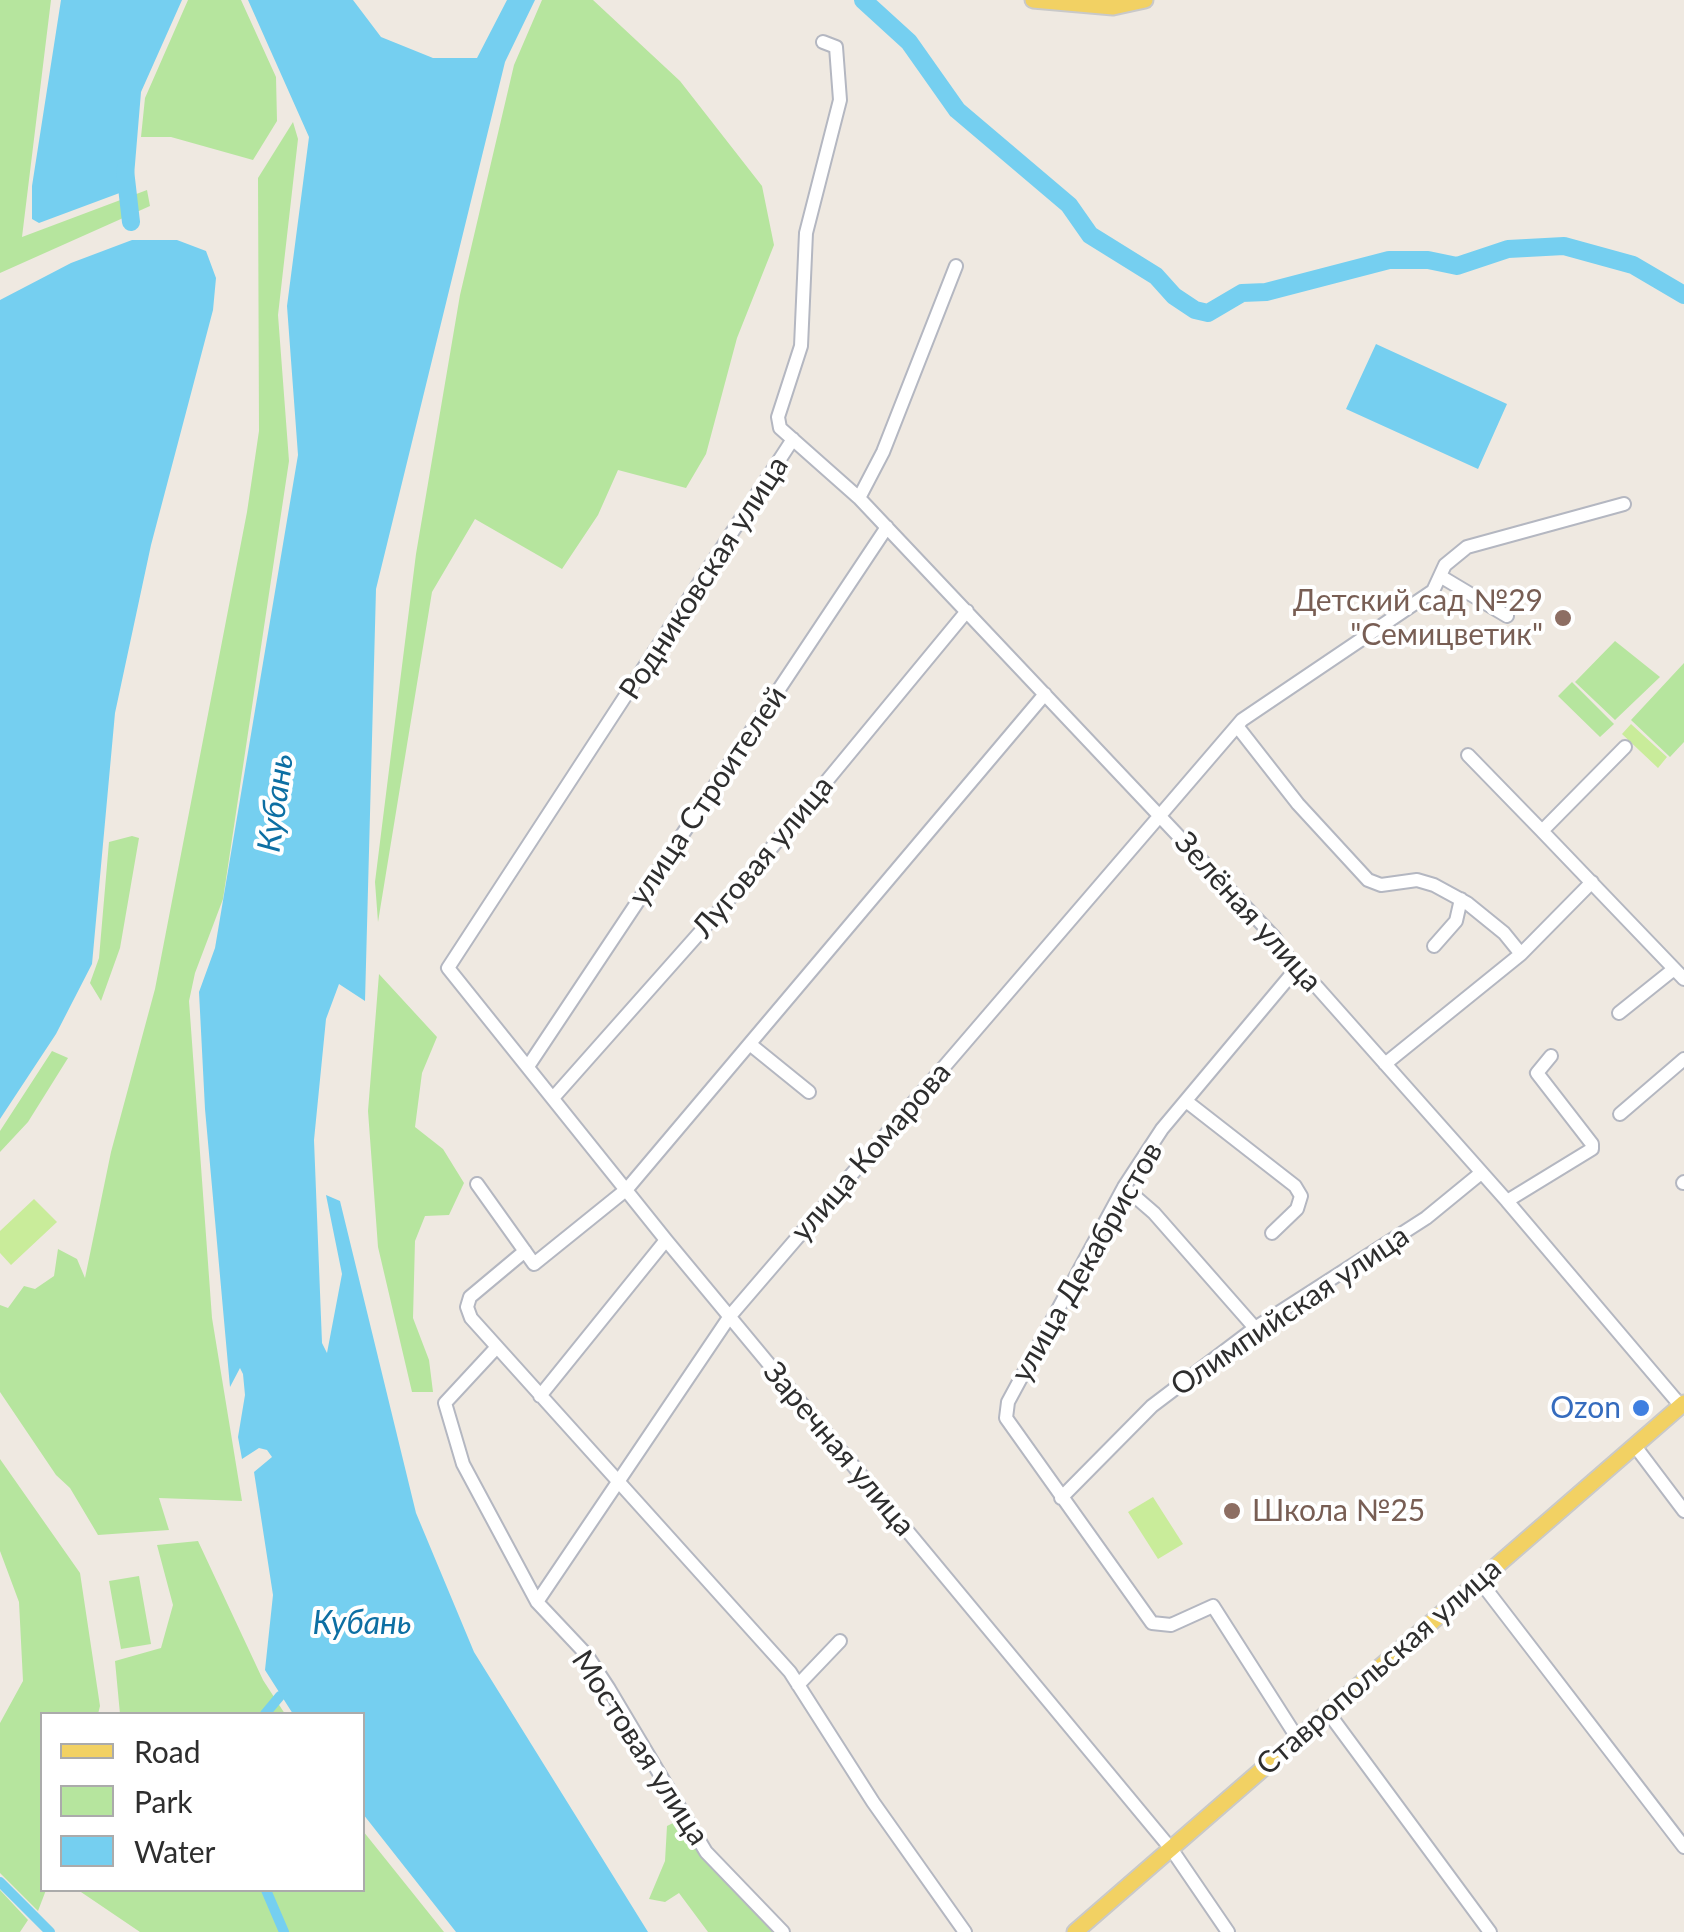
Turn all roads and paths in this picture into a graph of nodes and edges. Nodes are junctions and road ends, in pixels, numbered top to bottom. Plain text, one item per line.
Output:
1 (1032, 0) edge
2 (1145, 0) edge
3 (823, 42) dead end
4 (956, 266) dead end
5 (794, 439) junction
6 (859, 498) junction
7 (1624, 504) dead end
8 (886, 527) junction
9 (1440, 576) junction
10 (967, 611) junction
11 (1507, 616) dead end
12 (1045, 694) junction
13 (1237, 726) junction
14 (1624, 747) dead end
15 (1468, 755) dead end
16 (1160, 816) junction
17 (1542, 831) junction
18 (1592, 882) junction
19 (1461, 900) junction
20 (1434, 946) dead end
21 (1521, 954) junction
22 (448, 968) joint
23 (1296, 970) junction
24 (1679, 974) edge
25 (1618, 1013) dead end
26 (751, 1044) junction
27 (1551, 1056) dead end
28 (1684, 1059) edge
29 (1385, 1064) junction
30 (529, 1065) junction
31 (809, 1092) dead end
32 (553, 1098) junction
33 (1186, 1101) junction
34 (1620, 1114) dead end
35 (1481, 1173) junction
36 (476, 1184) dead end
37 (1124, 1187) junction
38 (627, 1189) junction
39 (1507, 1202) junction
40 (1272, 1233) dead end
41 (666, 1240) junction
42 (525, 1251) junction
43 (730, 1316) junction
44 (1255, 1328) junction
45 (496, 1348) junction
46 (540, 1396) junction
47 (1682, 1405) edge
48 (1635, 1446) junction
49 (616, 1479) junction
50 (1061, 1498) junction
51 (1684, 1512) edge
52 (1479, 1580) junction
53 (537, 1602) junction
54 (840, 1641) dead end
55 (798, 1685) junction
56 (1327, 1711) junction
57 (1296, 1736) junction
58 (1684, 1847) edge
59 (1172, 1850) junction
60 (783, 1932) edge
61 (965, 1932) edge
62 (1075, 1932) edge
63 (1228, 1932) edge
64 (1490, 1932) edge

1 - 2 main road
3 - 5 street, Родниковская улица
4 - 6 street
5 - 6 street, Зелёная улица
5 - 22 street, Родниковская улица
6 - 8 street, Зелёная улица
7 - 9 street, улица Комарова
8 - 10 street, Зелёная улица
8 - 30 street, улица Строителей
9 - 11 street
9 - 13 street, улица Комарова
10 - 12 street, Зелёная улица
10 - 32 street, Луговая улица
12 - 16 street, Зелёная улица
12 - 26 street
13 - 16 street, улица Комарова
13 - 19 street
14 - 17 street
15 - 17 street
16 - 23 street, Зелёная улица
16 - 43 street, улица Комарова
17 - 18 street
18 - 21 street
18 - 24 street
19 - 20 street
19 - 21 street
21 - 29 street
22 - 30 street, Заречная улица
23 - 29 street, Зелёная улица
23 - 33 street, улица Декабристов
24 - 25 street
26 - 31 street
26 - 38 street
27 - 39 street
28 - 34 street
29 - 35 street, Зелёная улица
30 - 32 street, Заречная улица
32 - 38 street, Заречная улица
33 - 37 street, улица Декабристов
33 - 40 street
35 - 39 street, Зелёная улица
35 - 44 street, Олимпийская улица
36 - 42 street
37 - 44 street
37 - 50 street, улица Декабристов
38 - 41 street, Заречная улица
38 - 42 street
39 - 47 street, Зелёная улица
41 - 43 street, Заречная улица
41 - 46 street
42 - 45 street
43 - 49 street, улица Комарова
43 - 59 street, Заречная улица
44 - 50 street, Олимпийская улица
45 - 46 street
45 - 53 street, Мостовая улица
46 - 49 street
47 - 48 main road, Ставропольская улица
48 - 51 street
48 - 52 main road, Ставропольская улица
49 - 53 street, улица Комарова
49 - 55 street
50 - 57 street, улица Декабристов
52 - 56 main road, Ставропольская улица
52 - 58 street
53 - 60 street, Мостовая улица
54 - 55 street
55 - 61 street
56 - 57 main road, Ставропольская улица
56 - 64 street
57 - 59 main road, Ставропольская улица
59 - 62 main road, Ставропольская улица
59 - 63 street, Заречная улица

